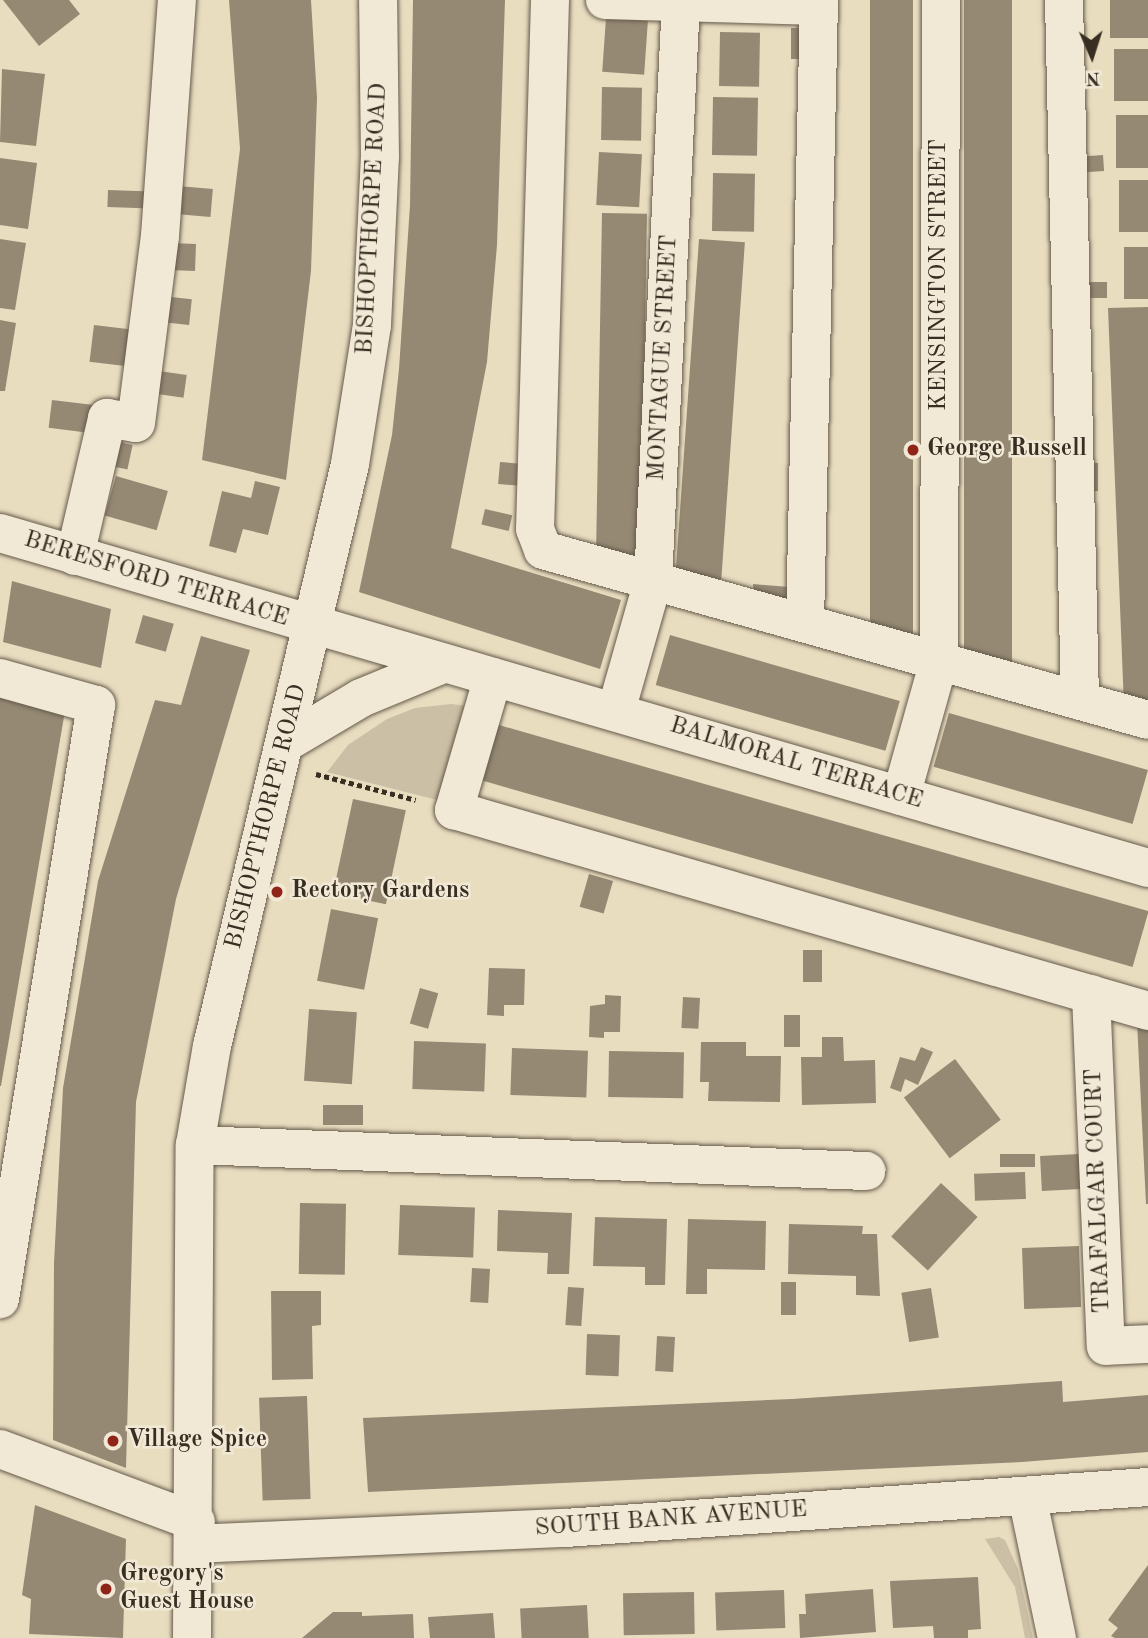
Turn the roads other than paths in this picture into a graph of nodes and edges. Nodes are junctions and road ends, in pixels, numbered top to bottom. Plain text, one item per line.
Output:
1 (177, 0) edge
2 (379, 0) edge
3 (550, 0) edge
4 (605, 0) edge
5 (941, 0) edge
6 (1064, 0) edge
7 (681, 1) edge
8 (819, 3) edge
9 (0, 533) edge
10 (75, 556) junction
11 (653, 581) junction
12 (805, 623) junction
13 (311, 626) junction
14 (939, 661) junction
15 (443, 664) junction
16 (493, 677) junction
17 (0, 678) edge
18 (1080, 701) junction
19 (616, 711) junction
20 (1148, 720) edge
21 (283, 753) junction
22 (901, 796) junction
23 (1148, 868) edge
24 (1091, 994) junction
25 (1148, 1010) edge
26 (195, 1145) junction
27 (866, 1171) dead end
28 (0, 1299) edge
29 (1148, 1344) edge
30 (0, 1449) edge
31 (1148, 1487) edge
32 (1027, 1496) junction
33 (195, 1533) junction
34 (192, 1638) edge
35 (1057, 1638) edge

1 - 10 street
2 - 13 street, BISHOPTHORPE ROAD
3 - 11 street
4 - 7 street
5 - 14 street, KENSINGTON STREET
6 - 18 street
7 - 8 street
7 - 11 street, MONTAGUE STREET
8 - 12 street
9 - 10 street, BERESFORD TERRACE
10 - 13 street, BERESFORD TERRACE
11 - 12 street
11 - 19 street, MONTAGUE STREET
12 - 14 street
13 - 15 street, BALMORAL TERRACE
13 - 21 street, BISHOPTHORPE ROAD
14 - 18 street
14 - 22 street, KENSINGTON STREET
15 - 16 street, BALMORAL TERRACE
15 - 21 street
16 - 19 street, BALMORAL TERRACE
16 - 24 street
17 - 28 street
18 - 20 street
19 - 22 street, BALMORAL TERRACE
21 - 26 street, BISHOPTHORPE ROAD
22 - 23 street, BALMORAL TERRACE
24 - 25 street
24 - 29 street, TRAFALGAR COURT
26 - 27 street
26 - 33 street, BISHOPTHORPE ROAD
30 - 33 street
31 - 32 street, SOUTH BANK AVENUE
32 - 33 street, SOUTH BANK AVENUE
32 - 35 street
33 - 34 street, BISHOPTHORPE ROAD

